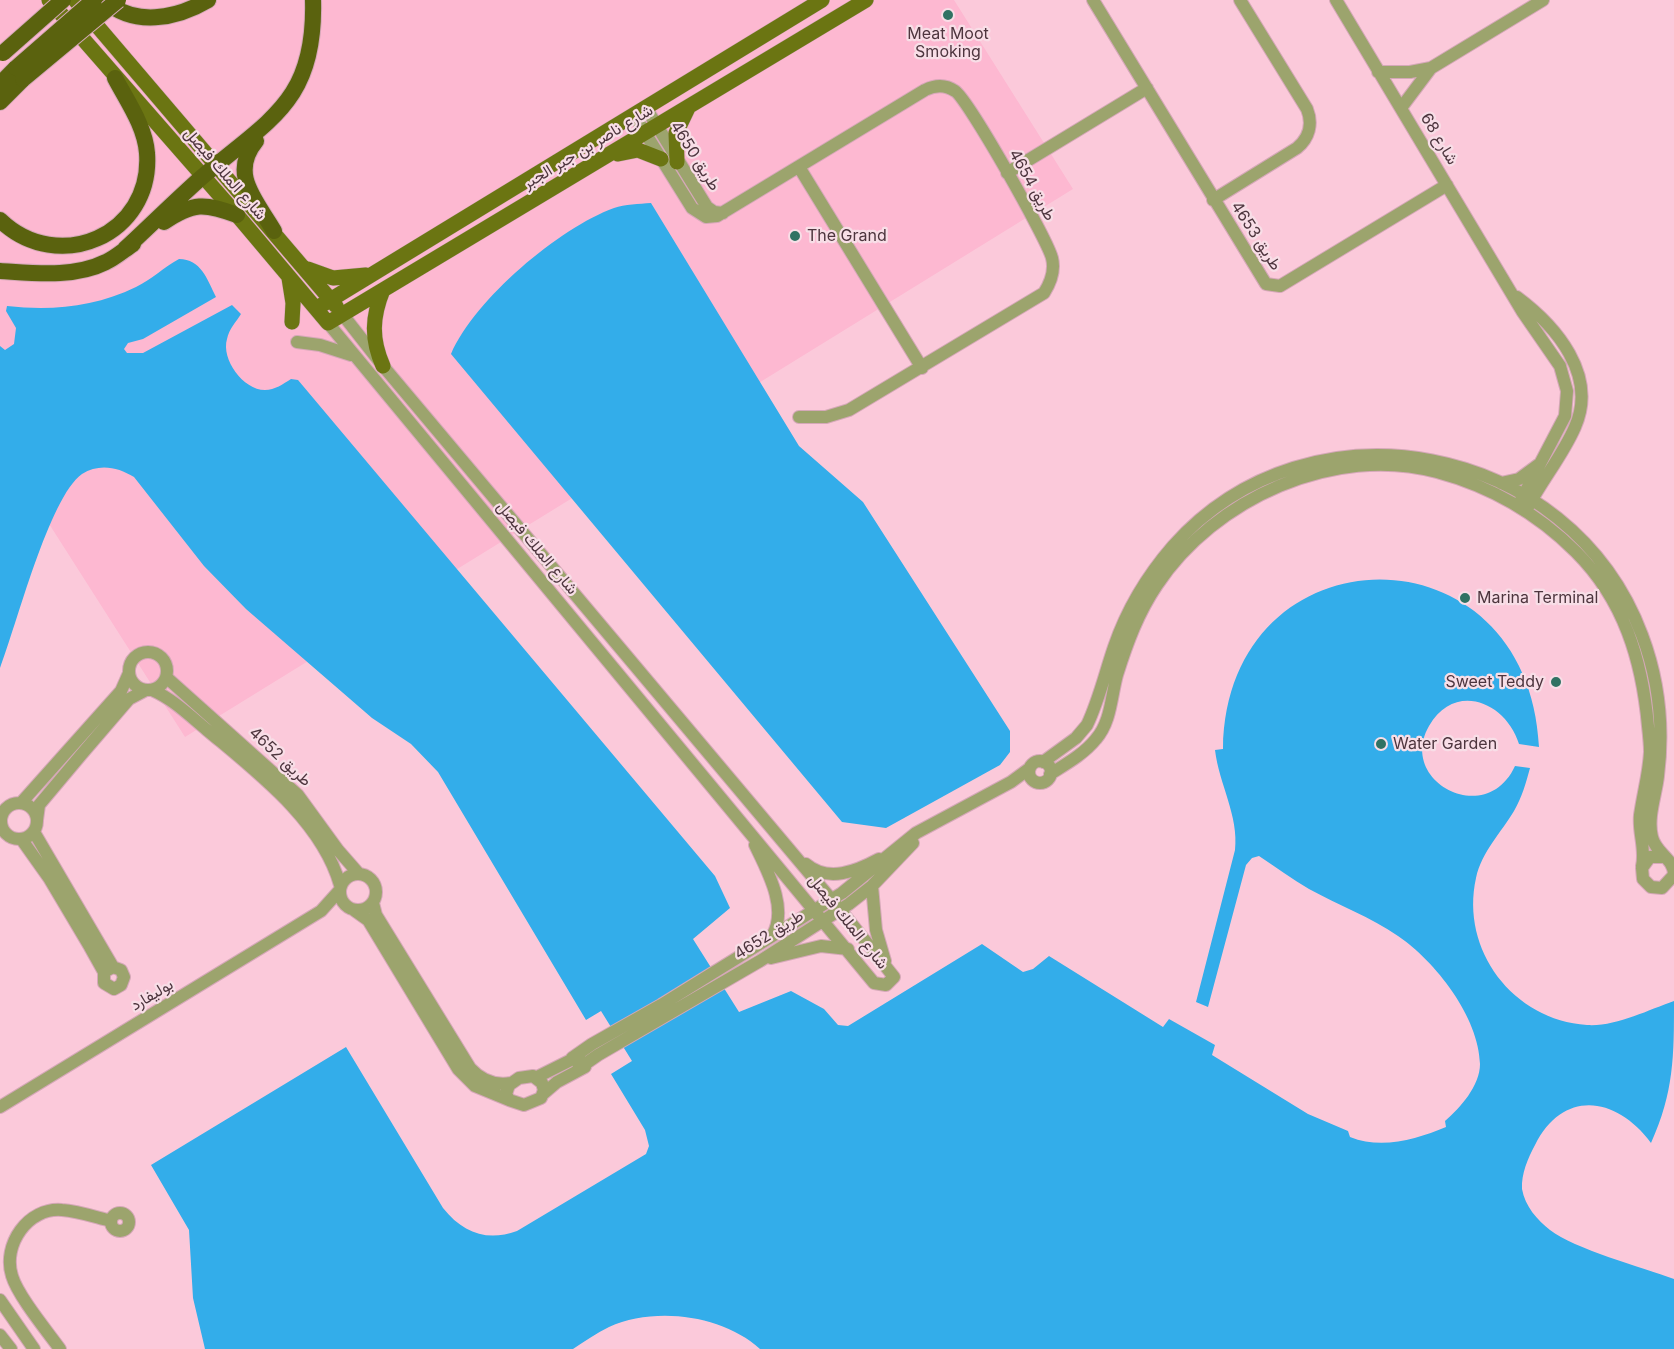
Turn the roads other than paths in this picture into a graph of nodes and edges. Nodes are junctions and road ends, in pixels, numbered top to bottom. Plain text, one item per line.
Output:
1 (48, 0) edge
2 (63, 0) edge
3 (75, 0) edge
4 (94, 0) edge
5 (104, 0) edge
6 (118, 0) edge
7 (208, 0) edge
8 (313, 0) edge
9 (822, 0) edge
10 (866, 0) edge
11 (1093, 0) edge
12 (1240, 0) edge
13 (1336, 0) edge
14 (1543, 0) edge
15 (1, 54) edge
16 (1431, 68) junction
17 (1378, 72) junction
18 (19, 74) junction
19 (115, 78) junction
20 (0, 84) edge
21 (1147, 88) junction
22 (0, 102) edge
23 (689, 108) junction
24 (1401, 108) junction
25 (640, 111) junction
26 (273, 118) junction
27 (651, 130) junction
28 (604, 158) junction
29 (661, 159) junction
30 (677, 162) junction
31 (218, 165) junction
32 (799, 167) junction
33 (1007, 173) junction
34 (203, 176) junction
35 (1448, 184) junction
36 (1213, 200) junction
37 (723, 213) junction
38 (237, 215) junction
39 (0, 220) edge
40 (274, 231) junction
41 (125, 249) junction
42 (305, 268) junction
43 (0, 271) edge
44 (378, 272) junction
45 (289, 275) junction
46 (383, 290) junction
47 (1514, 295) junction
48 (332, 300) junction
49 (317, 308) junction
50 (343, 315) junction
51 (292, 322) dead end
52 (328, 323) junction
53 (297, 342) dead end
54 (353, 356) junction
55 (383, 366) junction
56 (922, 368) junction
57 (799, 417) dead end
58 (1544, 460) junction
59 (1547, 477) junction
60 (1501, 483) junction
61 (1528, 497) junction
62 (1521, 509) junction
63 (1569, 527) junction
64 (129, 673) junction
65 (166, 677) junction
66 (149, 690) junction
67 (1043, 762) junction
68 (1031, 773) junction
69 (1050, 774) junction
70 (21, 803) junction
71 (0, 819) edge
72 (934, 824) junction
73 (36, 826) junction
74 (748, 828) junction
75 (17, 840) junction
76 (0, 842) edge
77 (896, 849) junction
78 (793, 853) junction
79 (1664, 857) junction
80 (1642, 868) junction
81 (359, 874) junction
82 (872, 886) junction
83 (340, 888) junction
84 (831, 899) junction
85 (373, 903) junction
86 (815, 909) junction
87 (351, 910) junction
88 (839, 910) junction
89 (321, 911) junction
90 (824, 919) junction
91 (771, 937) junction
92 (848, 949) junction
93 (755, 964) junction
94 (889, 970) junction
95 (602, 1047) junction
96 (575, 1064) junction
97 (537, 1077) junction
98 (511, 1083) junction
99 (543, 1094) junction
100 (509, 1100) junction
101 (0, 1107) edge
102 (111, 1221) dead end
103 (0, 1300) edge
104 (0, 1335) edge
105 (11, 1349) edge
106 (33, 1349) edge
107 (60, 1349) edge

1 - 19 main road, شارع الملك فيصل
2 - 15 highway, bridge
3 - 31 main road, شارع الملك فيصل
4 - 18 highway, bridge
5 - 7 highway
6 - 18 highway, bridge
8 - 26 highway
9 - 25 main road, شارع ناصر بن جبر الجبر
10 - 23 main road, شارع ناصر بن جبر الجبر
11 - 21 street, طريق 4653
12 - 36 street
13 - 17 street, شارع 68
14 - 16 street
16 - 17 street
16 - 24 street
17 - 24 street, شارع 68
18 - 20 highway
18 - 22 highway
19 - 34 main road, شارع الملك فيصل
19 - 39 highway
21 - 33 street
21 - 36 street, طريق 4653
23 - 27 main road, شارع ناصر بن جبر الجبر
23 - 30 main road
24 - 35 street, شارع 68
25 - 27 street, طريق 4650
25 - 44 main road, شارع ناصر بن جبر الجبر
26 - 31 highway
26 - 40 highway
27 - 28 main road, شارع ناصر بن جبر الجبر
27 - 29 street, طريق 4650
27 - 30 street, طريق 4650
28 - 29 main road
28 - 46 main road, شارع ناصر بن جبر الجبر
29 - 37 street, طريق 4650
30 - 37 street, طريق 4650
31 - 34 highway
31 - 40 main road, شارع الملك فيصل
32 - 33 street, طريق 4654
32 - 37 street, طريق 4654
32 - 56 street
33 - 56 street, طريق 4654
34 - 38 main road, شارع الملك فيصل
34 - 41 highway
35 - 36 street, طريق 4653
35 - 47 street, شارع 68
38 - 41 highway
38 - 45 main road, شارع الملك فيصل
40 - 42 main road, شارع الملك فيصل
41 - 43 highway
42 - 44 main road
42 - 48 main road, شارع الملك فيصل
44 - 48 main road, شارع ناصر بن جبر الجبر
45 - 49 main road, شارع الملك فيصل
45 - 51 main road
46 - 50 main road, شارع ناصر بن جبر الجبر
46 - 55 main road
47 - 58 street
47 - 59 street
48 - 49 main road, شارع ناصر بن جبر الجبر
48 - 50 main road, شارع الملك فيصل
49 - 52 main road, شارع الملك فيصل
50 - 52 main road, شارع ناصر بن جبر الجبر
50 - 55 street, شارع الملك فيصل
52 - 54 street, شارع الملك فيصل
53 - 54 street
54 - 74 street, شارع الملك فيصل
55 - 78 street, شارع الملك فيصل
56 - 57 street, طريق 4654
58 - 60 street
58 - 61 street
59 - 61 street
59 - 63 street
60 - 61 street
60 - 67 street
61 - 62 street
61 - 63 street
62 - 69 street
62 - 80 street
63 - 79 street
64 - 65 street
64 - 66 street
64 - 70 street
65 - 66 street
65 - 81 street, طريق 4652
66 - 73 street
66 - 83 street, طريق 4652
67 - 68 street
67 - 69 street
68 - 69 street
68 - 72 street, طريق 4652
70 - 71 street
70 - 73 street
71 - 75 street
72 - 77 street, طريق 4652
72 - 82 street, طريق 4652
73 - 75 street
73 - 75 street
74 - 86 street, شارع الملك فيصل
74 - 91 street
75 - 76 street
77 - 78 street
77 - 84 street, طريق 4652
78 - 84 street, شارع الملك فيصل
79 - 80 street
79 - 80 street
81 - 83 street
81 - 85 street
82 - 88 street, طريق 4652
82 - 94 street
83 - 87 street
83 - 89 street, بوليفارد
84 - 86 street, طريق 4652
84 - 88 street, شارع الملك فيصل
85 - 87 street
85 - 98 street
86 - 90 street, شارع الملك فيصل
86 - 91 street, طريق 4652
87 - 89 street, بوليفارد
87 - 100 street
88 - 90 street, طريق 4652
88 - 94 street, شارع الملك فيصل
89 - 101 street, بوليفارد
90 - 92 street, شارع الملك فيصل
90 - 93 street, طريق 4652
91 - 95 street, طريق 4652
92 - 93 street
92 - 94 street, شارع الملك فيصل
93 - 95 street, طريق 4652
95 - 96 street, طريق 4652
96 - 97 street, طريق 4652
96 - 99 street, طريق 4652
97 - 98 street
97 - 99 street
98 - 100 street
99 - 100 street
102 - 107 street
103 - 106 street
104 - 105 street

